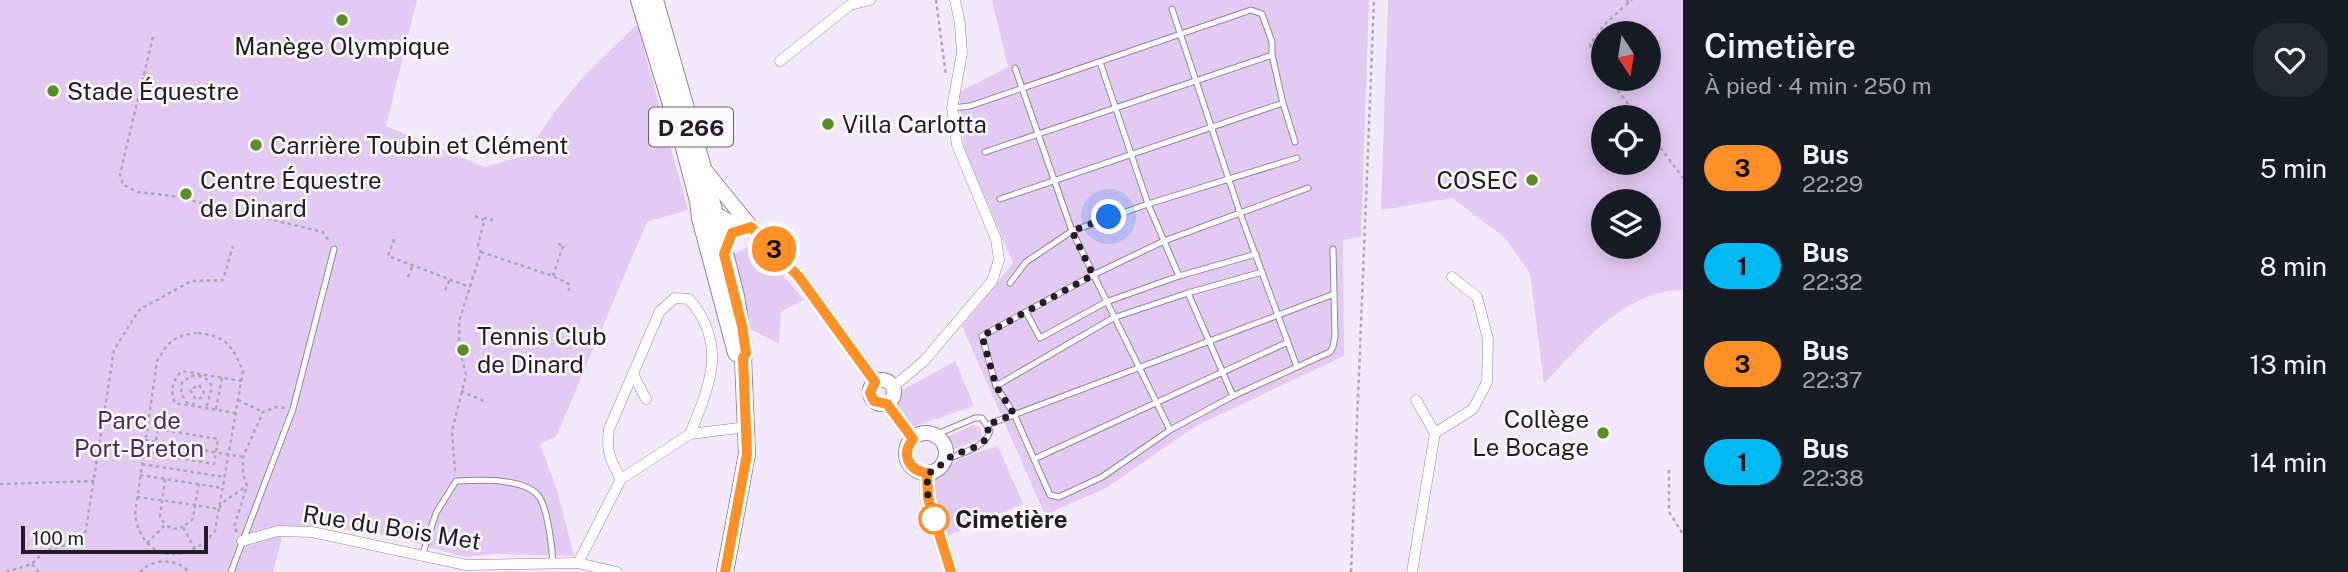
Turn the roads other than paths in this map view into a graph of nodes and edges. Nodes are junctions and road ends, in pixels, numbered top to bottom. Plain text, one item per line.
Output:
1 (639, 0) edge
2 (655, 0) edge
3 (870, 0) edge
4 (955, 0) edge
5 (1172, 9) dead end
6 (1180, 35) junction
7 (1272, 55) junction
8 (780, 61) dead end
9 (1100, 62) junction
10 (1015, 68) dead end
11 (1195, 80) junction
12 (1021, 89) junction
13 (1283, 103) junction
14 (952, 108) junction
15 (1114, 108) junction
16 (1211, 127) junction
17 (1037, 134) junction
18 (1294, 142) dead end
19 (985, 152) dead end
20 (1131, 154) junction
21 (1297, 158) dead end
22 (703, 168) junction
23 (1054, 181) junction
24 (1229, 181) junction
25 (1308, 188) dead end
26 (1000, 199) dead end
27 (698, 201) junction
28 (1148, 204) junction
29 (1240, 213) junction
30 (714, 214) junction
31 (751, 227) junction
32 (1072, 231) junction
33 (1164, 241) junction
34 (334, 249) road end
35 (1334, 249) dead end
36 (724, 254) junction
37 (1256, 254) junction
38 (1262, 272) junction
39 (1093, 275) junction
40 (1179, 276) junction
41 (1452, 276) dead end
42 (1010, 283) dead end
43 (672, 286) dead end
44 (1188, 293) junction
45 (1334, 294) junction
46 (675, 298) junction
47 (1106, 302) junction
48 (1026, 313) junction
49 (1278, 314) junction
50 (1113, 318) junction
51 (1208, 340) junction
52 (1288, 342) junction
53 (743, 358) junction
54 (1138, 367) junction
55 (1297, 367) junction
56 (1223, 371) junction
57 (633, 374) junction
58 (875, 382) junction
59 (996, 386) junction
60 (894, 387) junction
61 (1233, 396) junction
62 (646, 399) dead end
63 (1416, 400) dead end
64 (1156, 403) junction
65 (887, 404) junction
66 (1014, 414) junction
67 (987, 425) junction
68 (747, 427) junction
69 (1170, 430) junction
70 (1435, 433) junction
71 (690, 434) junction
72 (934, 435) junction
73 (913, 439) junction
74 (1034, 459) junction
75 (945, 460) junction
76 (927, 473) junction
77 (621, 479) junction
78 (242, 541) junction
79 (422, 555) junction
80 (553, 563) junction
81 (578, 563) junction
82 (231, 572) edge
83 (617, 572) edge
84 (725, 572) edge
85 (951, 572) edge
86 (1412, 572) edge

1 - 27 main road, D 266
2 - 22 main road, D 266
3 - 8 street
4 - 14 street
5 - 6 lane
6 - 7 lane
6 - 9 lane
6 - 11 lane
7 - 11 lane
7 - 13 lane
9 - 12 lane
9 - 15 lane
10 - 12 lane
11 - 15 lane
11 - 16 lane
12 - 14 lane
12 - 17 lane
13 - 16 lane
13 - 18 lane
14 - 60 street
15 - 17 lane
15 - 20 lane
16 - 20 lane
16 - 24 lane
17 - 19 lane
17 - 23 lane
20 - 23 lane
20 - 28 lane
21 - 24 lane
22 - 30 main road, D 266
22 - 31 main road
23 - 26 lane
23 - 32 lane
24 - 28 lane
24 - 29 lane
25 - 29 lane
27 - 30 main road
27 - 53 main road, D 266
28 - 32 lane
28 - 33 lane
29 - 33 lane
29 - 37 lane
30 - 31 main road
30 - 36 main road, D 266
31 - 36 main road
31 - 58 main road
32 - 39 lane
32 - 42 lane
33 - 39 lane
33 - 40 lane
34 - 78 lane
35 - 45 lane
36 - 53 main road, D 266
37 - 38 lane
37 - 40 lane
38 - 44 lane
38 - 49 lane
39 - 47 lane
39 - 48 lane
40 - 47 lane
41 - 70 street
43 - 46 street
44 - 50 lane
44 - 51 lane
45 - 49 lane
45 - 55 lane
46 - 57 street
46 - 71 street
47 - 48 lane
47 - 50 lane
48 - 59 lane
49 - 51 lane
49 - 52 lane
50 - 54 lane
50 - 59 lane
51 - 54 lane
51 - 56 lane
52 - 55 lane
52 - 56 lane
53 - 68 main road, D 266
54 - 64 lane
54 - 66 lane
55 - 61 lane
56 - 61 lane
56 - 64 lane
57 - 62 street
57 - 77 street
58 - 60 main road
58 - 65 main road
59 - 66 lane
60 - 65 main road
61 - 69 lane
63 - 70 street
64 - 69 lane
64 - 74 lane
65 - 73 main road
66 - 67 lane
66 - 74 lane
67 - 72 lane
67 - 75 lane
68 - 71 street
68 - 84 main road, D 266
69 - 74 lane
70 - 86 street
71 - 77 street
72 - 73 main road
72 - 75 main road
73 - 76 main road
75 - 76 main road
76 - 85 main road
77 - 81 street
78 - 79 street, Rue du Bois Met
78 - 82 lane
79 - 80 street, Rue du Bois Met
79 - 80 lane
80 - 81 street, Rue du Bois Met
81 - 83 street, Rue du Bois Met

